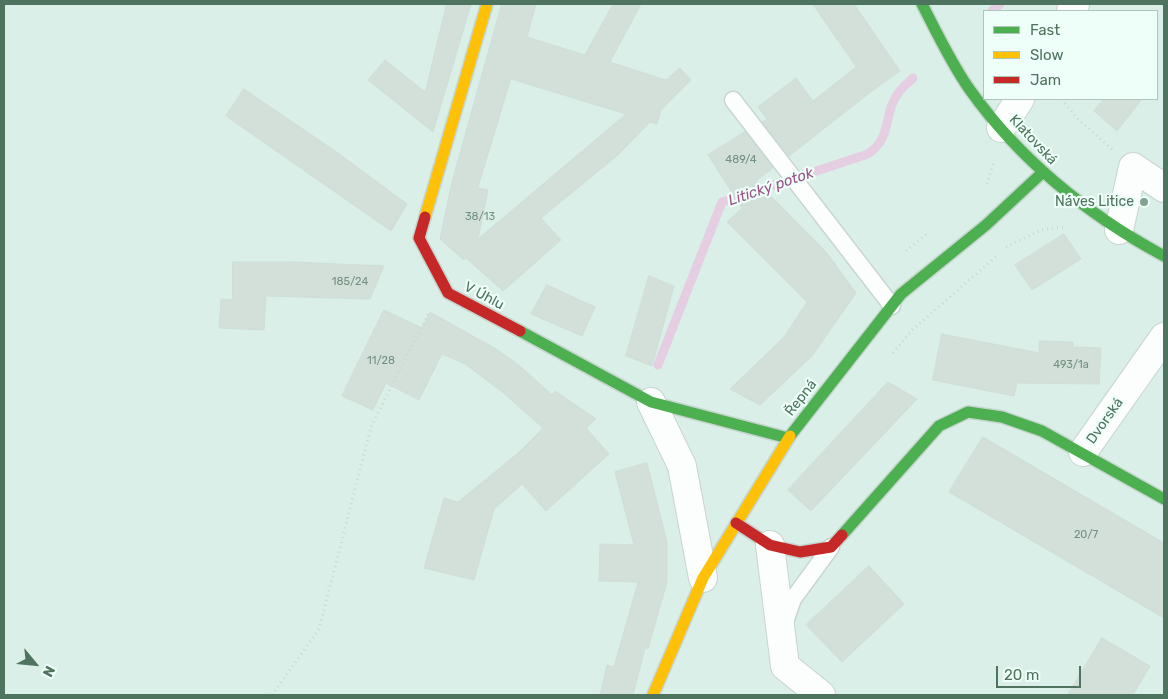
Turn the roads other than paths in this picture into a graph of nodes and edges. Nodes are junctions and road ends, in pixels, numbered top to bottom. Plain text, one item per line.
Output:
1 (487, 4) edge
2 (922, 4) edge
3 (733, 100) dead end
4 (1019, 100) edge
5 (1001, 128) junction
6 (1043, 172) junction
7 (1164, 188) edge
8 (1119, 230) junction
9 (1164, 256) edge
10 (892, 306) junction
11 (1164, 337) edge
12 (651, 402) junction
13 (788, 438) junction
14 (1083, 452) junction
15 (1164, 499) edge
16 (736, 523) junction
17 (770, 545) junction
18 (831, 548) junction
19 (703, 578) junction
20 (781, 634) junction
21 (654, 695) edge
22 (821, 695) edge

1 - 12 street, V Úhlu
2 - 5 street, Klatovská
3 - 10 lane
4 - 5 street
5 - 6 street, Klatovská
6 - 8 street, Klatovská
6 - 10 street, Řepná
7 - 8 street
8 - 9 street, Klatovská
10 - 13 street, Řepná
11 - 14 street, Dvorská
12 - 13 street, V Úhlu
12 - 19 street
13 - 16 street, Řepná
14 - 15 street, Dvorská
14 - 18 street
16 - 17 street
16 - 19 street, Řepná
17 - 18 street
17 - 20 street
18 - 20 lane
19 - 21 street, Řepná
20 - 22 street

